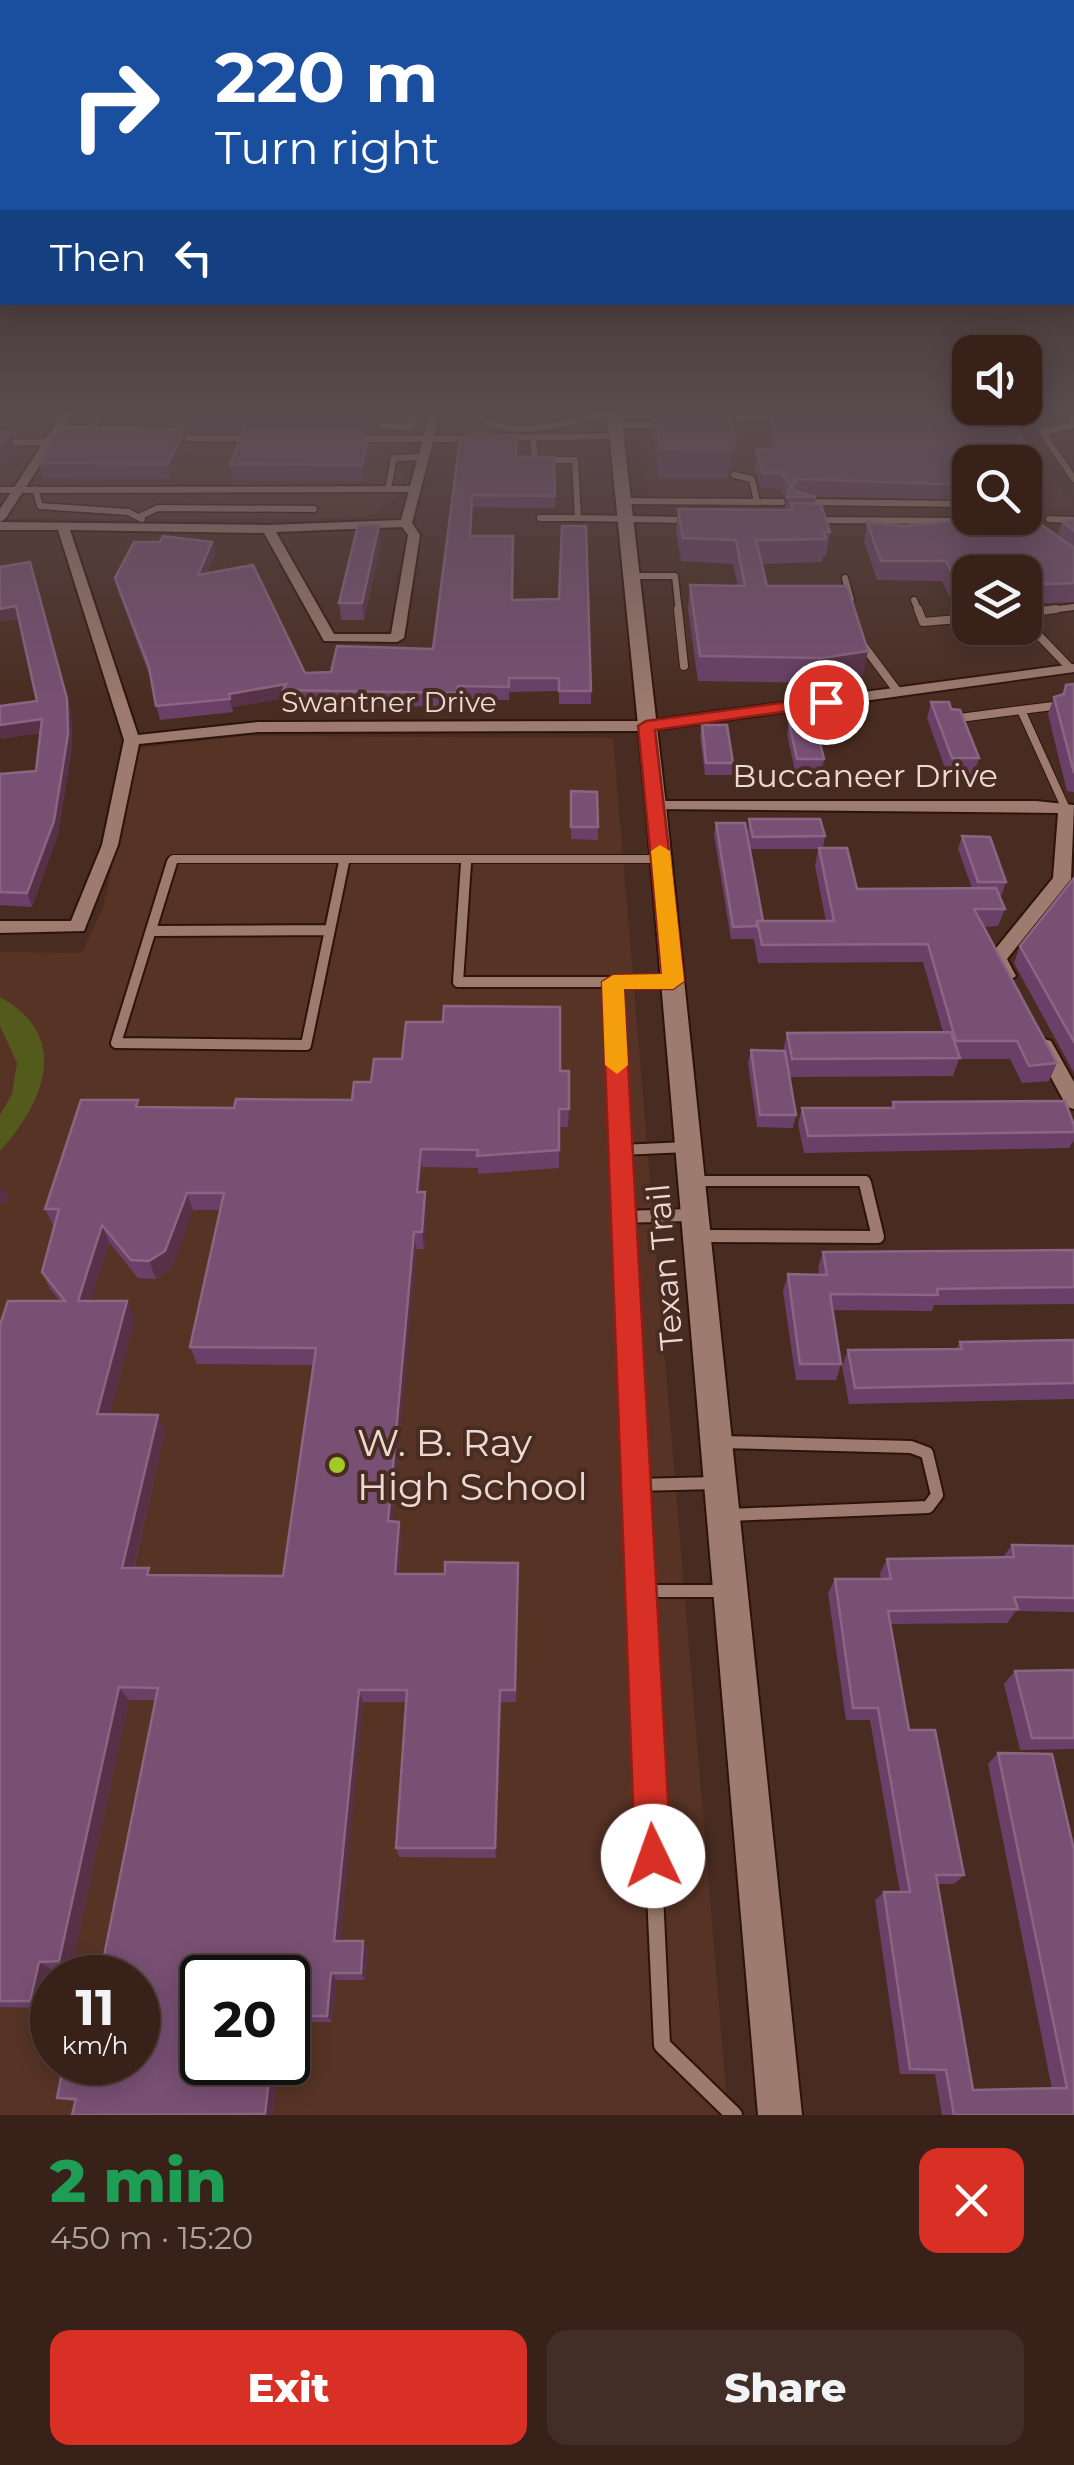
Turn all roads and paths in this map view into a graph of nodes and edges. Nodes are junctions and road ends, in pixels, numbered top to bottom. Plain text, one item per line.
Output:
1 (623, 510) edge
2 (70, 511) edge
3 (155, 511) edge
4 (409, 511) edge
5 (578, 511) edge
6 (619, 511) edge
7 (629, 511) edge
8 (540, 518) dead end
9 (578, 518) junction
10 (1049, 519) dead end
11 (702, 520) edge
12 (799, 520) edge
13 (1074, 520) edge
14 (952, 521) edge
15 (142, 522) junction
16 (406, 524) junction
17 (0, 526) edge
18 (63, 528) junction
19 (268, 529) junction
20 (630, 576) junction
21 (845, 578) dead end
22 (914, 600) dead end
23 (1047, 605) edge
24 (1042, 606) edge
25 (1074, 607) edge
26 (854, 610) edge
27 (1042, 610) edge
28 (952, 620) edge
29 (860, 633) edge
30 (1042, 638) edge
31 (684, 666) dead end
32 (1072, 668) edge
33 (898, 692) junction
34 (1053, 706) edge
35 (1022, 710) junction
36 (952, 720) edge
37 (646, 726) junction
38 (132, 740) junction
39 (656, 806) junction
40 (1070, 809) edge
41 (661, 859) junction
42 (344, 861) junction
43 (466, 862) junction
44 (0, 927) edge
45 (330, 930) junction
46 (151, 931) junction
47 (673, 981) junction
48 (613, 982) junction
49 (1014, 990) edge
50 (1031, 1022) edge
51 (1074, 1101) edge
52 (688, 1147) junction
53 (620, 1150) junction
54 (692, 1181) junction
55 (622, 1217) junction
56 (696, 1226) junction
57 (716, 1442) junction
58 (720, 1483) junction
59 (636, 1485) junction
60 (724, 1515) junction
61 (731, 1591) junction
62 (640, 1592) junction
63 (734, 2115) edge
64 (780, 2115) edge

1 - 20 street, Texan Trail
2 - 15 lane
3 - 15 lane
4 - 16 street
5 - 9 lane
6 - 9 lane
7 - 11 lane
8 - 9 lane
10 - 13 lane
12 - 14 lane
15 - 18 street
15 - 19 street
16 - 19 street
16 - 19 street
17 - 18 street
18 - 38 street
20 - 31 lane
20 - 37 street, Texan Trail
21 - 26 lane
22 - 28 lane
23 - 24 lane
25 - 27 lane
29 - 33 lane
30 - 32 lane
32 - 33 street, Swantner Drive
33 - 37 street, Swantner Drive
34 - 35 lane
35 - 36 lane
35 - 40 lane
37 - 38 street, Swantner Drive
37 - 39 street, Texan Trail
38 - 44 street
39 - 40 street, Buccaneer Drive
39 - 41 street, Texan Trail
40 - 49 street
41 - 43 lane
41 - 47 street, Texan Trail
42 - 43 lane
42 - 45 lane
42 - 46 lane
43 - 48 lane
45 - 46 lane
45 - 46 lane
47 - 48 lane
47 - 52 street, Texan Trail
48 - 53 lane
50 - 51 street
52 - 53 lane
52 - 54 street, Texan Trail
53 - 55 lane
54 - 56 street, Texan Trail
54 - 56 lane
55 - 56 lane
55 - 59 lane
56 - 57 street, Texan Trail
57 - 58 street, Texan Trail
57 - 60 lane
58 - 59 lane
58 - 60 street, Texan Trail
59 - 62 lane
60 - 61 street, Texan Trail
61 - 62 lane
61 - 64 street, Texan Trail
62 - 63 lane

